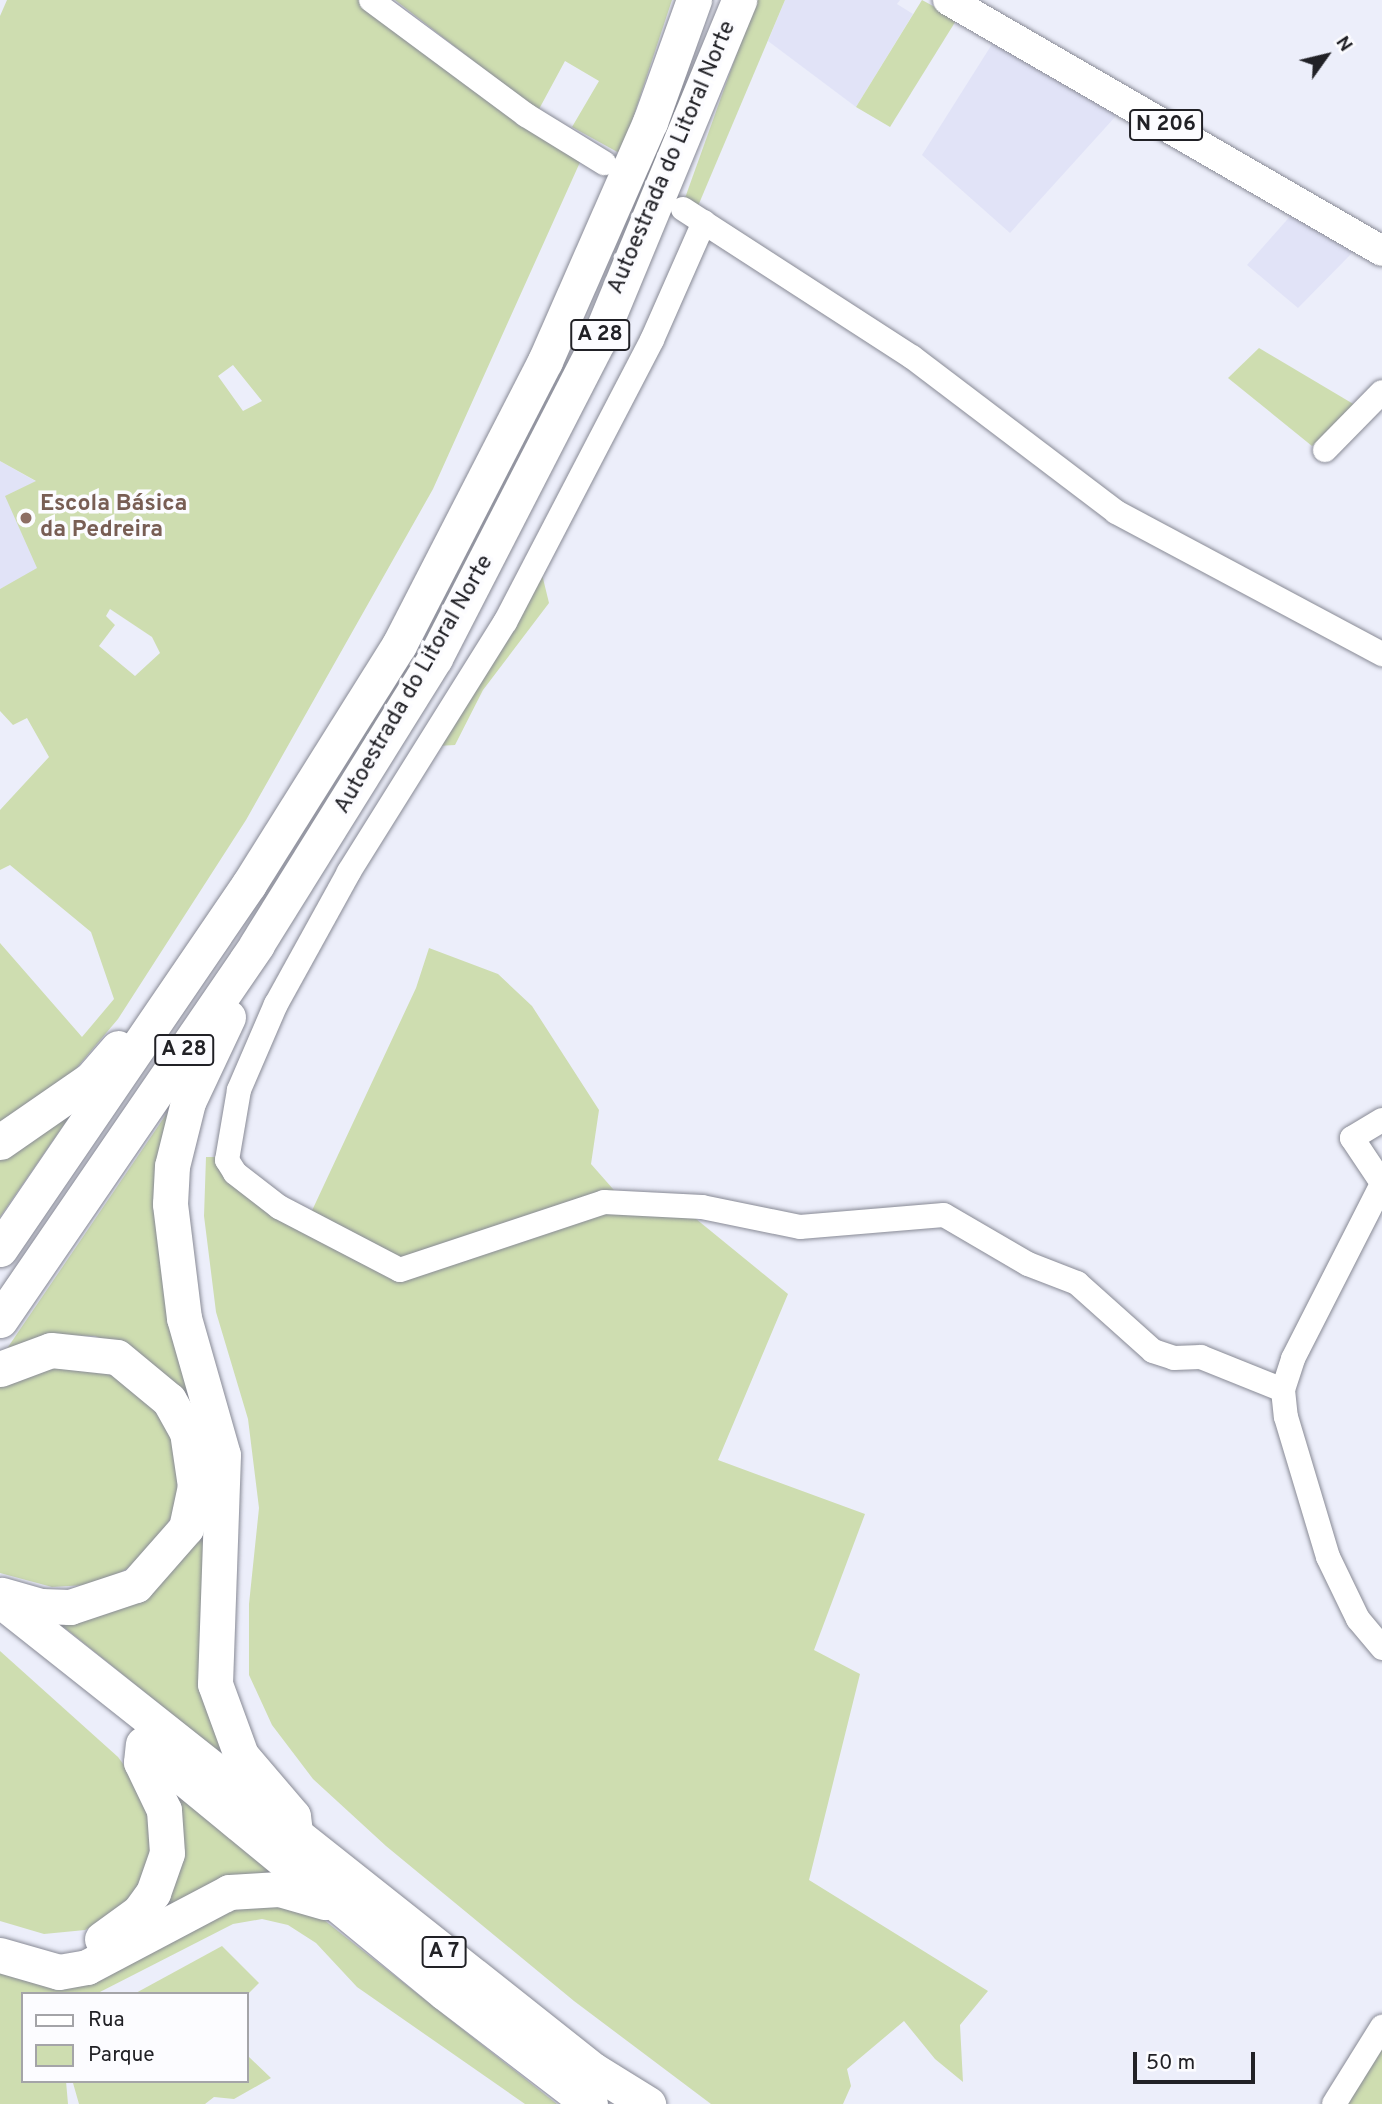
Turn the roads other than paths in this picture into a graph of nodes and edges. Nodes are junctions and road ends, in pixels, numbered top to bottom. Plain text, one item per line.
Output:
1 (371, 0) edge
2 (694, 0) edge
3 (739, 0) edge
4 (948, 0) edge
5 (604, 163) dead end
6 (1382, 251) edge
7 (1382, 392) edge
8 (1325, 450) dead end
9 (1382, 654) edge
10 (257, 944) junction
11 (156, 1024) junction
12 (1382, 1120) edge
13 (0, 1142) edge
14 (1382, 1184) edge
15 (0, 1249) edge
16 (0, 1320) edge
17 (0, 1369) edge
18 (1283, 1390) junction
19 (0, 1594) edge
20 (0, 1600) edge
21 (0, 1628) edge
22 (1382, 1648) edge
23 (143, 1744) junction
24 (295, 1833) junction
25 (345, 1913) junction
26 (0, 1931) edge
27 (0, 1955) edge
28 (1382, 2027) edge
29 (1332, 2102) edge
30 (590, 2104) edge
31 (648, 2104) edge

1 - 5 street
2 - 11 highway, Autoestrada do Litoral Norte / A 28
3 - 10 highway, Autoestrada do Litoral Norte / A 28
4 - 6 main road, N 206
7 - 8 street
9 - 18 street
10 - 16 highway, Autoestrada do Litoral Norte / A 28
10 - 24 highway
11 - 13 highway
11 - 15 highway, Autoestrada do Litoral Norte / A 28
12 - 14 street
14 - 18 street
17 - 19 highway
18 - 22 street
20 - 24 highway, A 7
21 - 23 highway, A 7
23 - 25 highway, A 7
23 - 26 highway
24 - 31 highway, A 7
25 - 27 highway
25 - 30 highway, A 7
28 - 29 street

